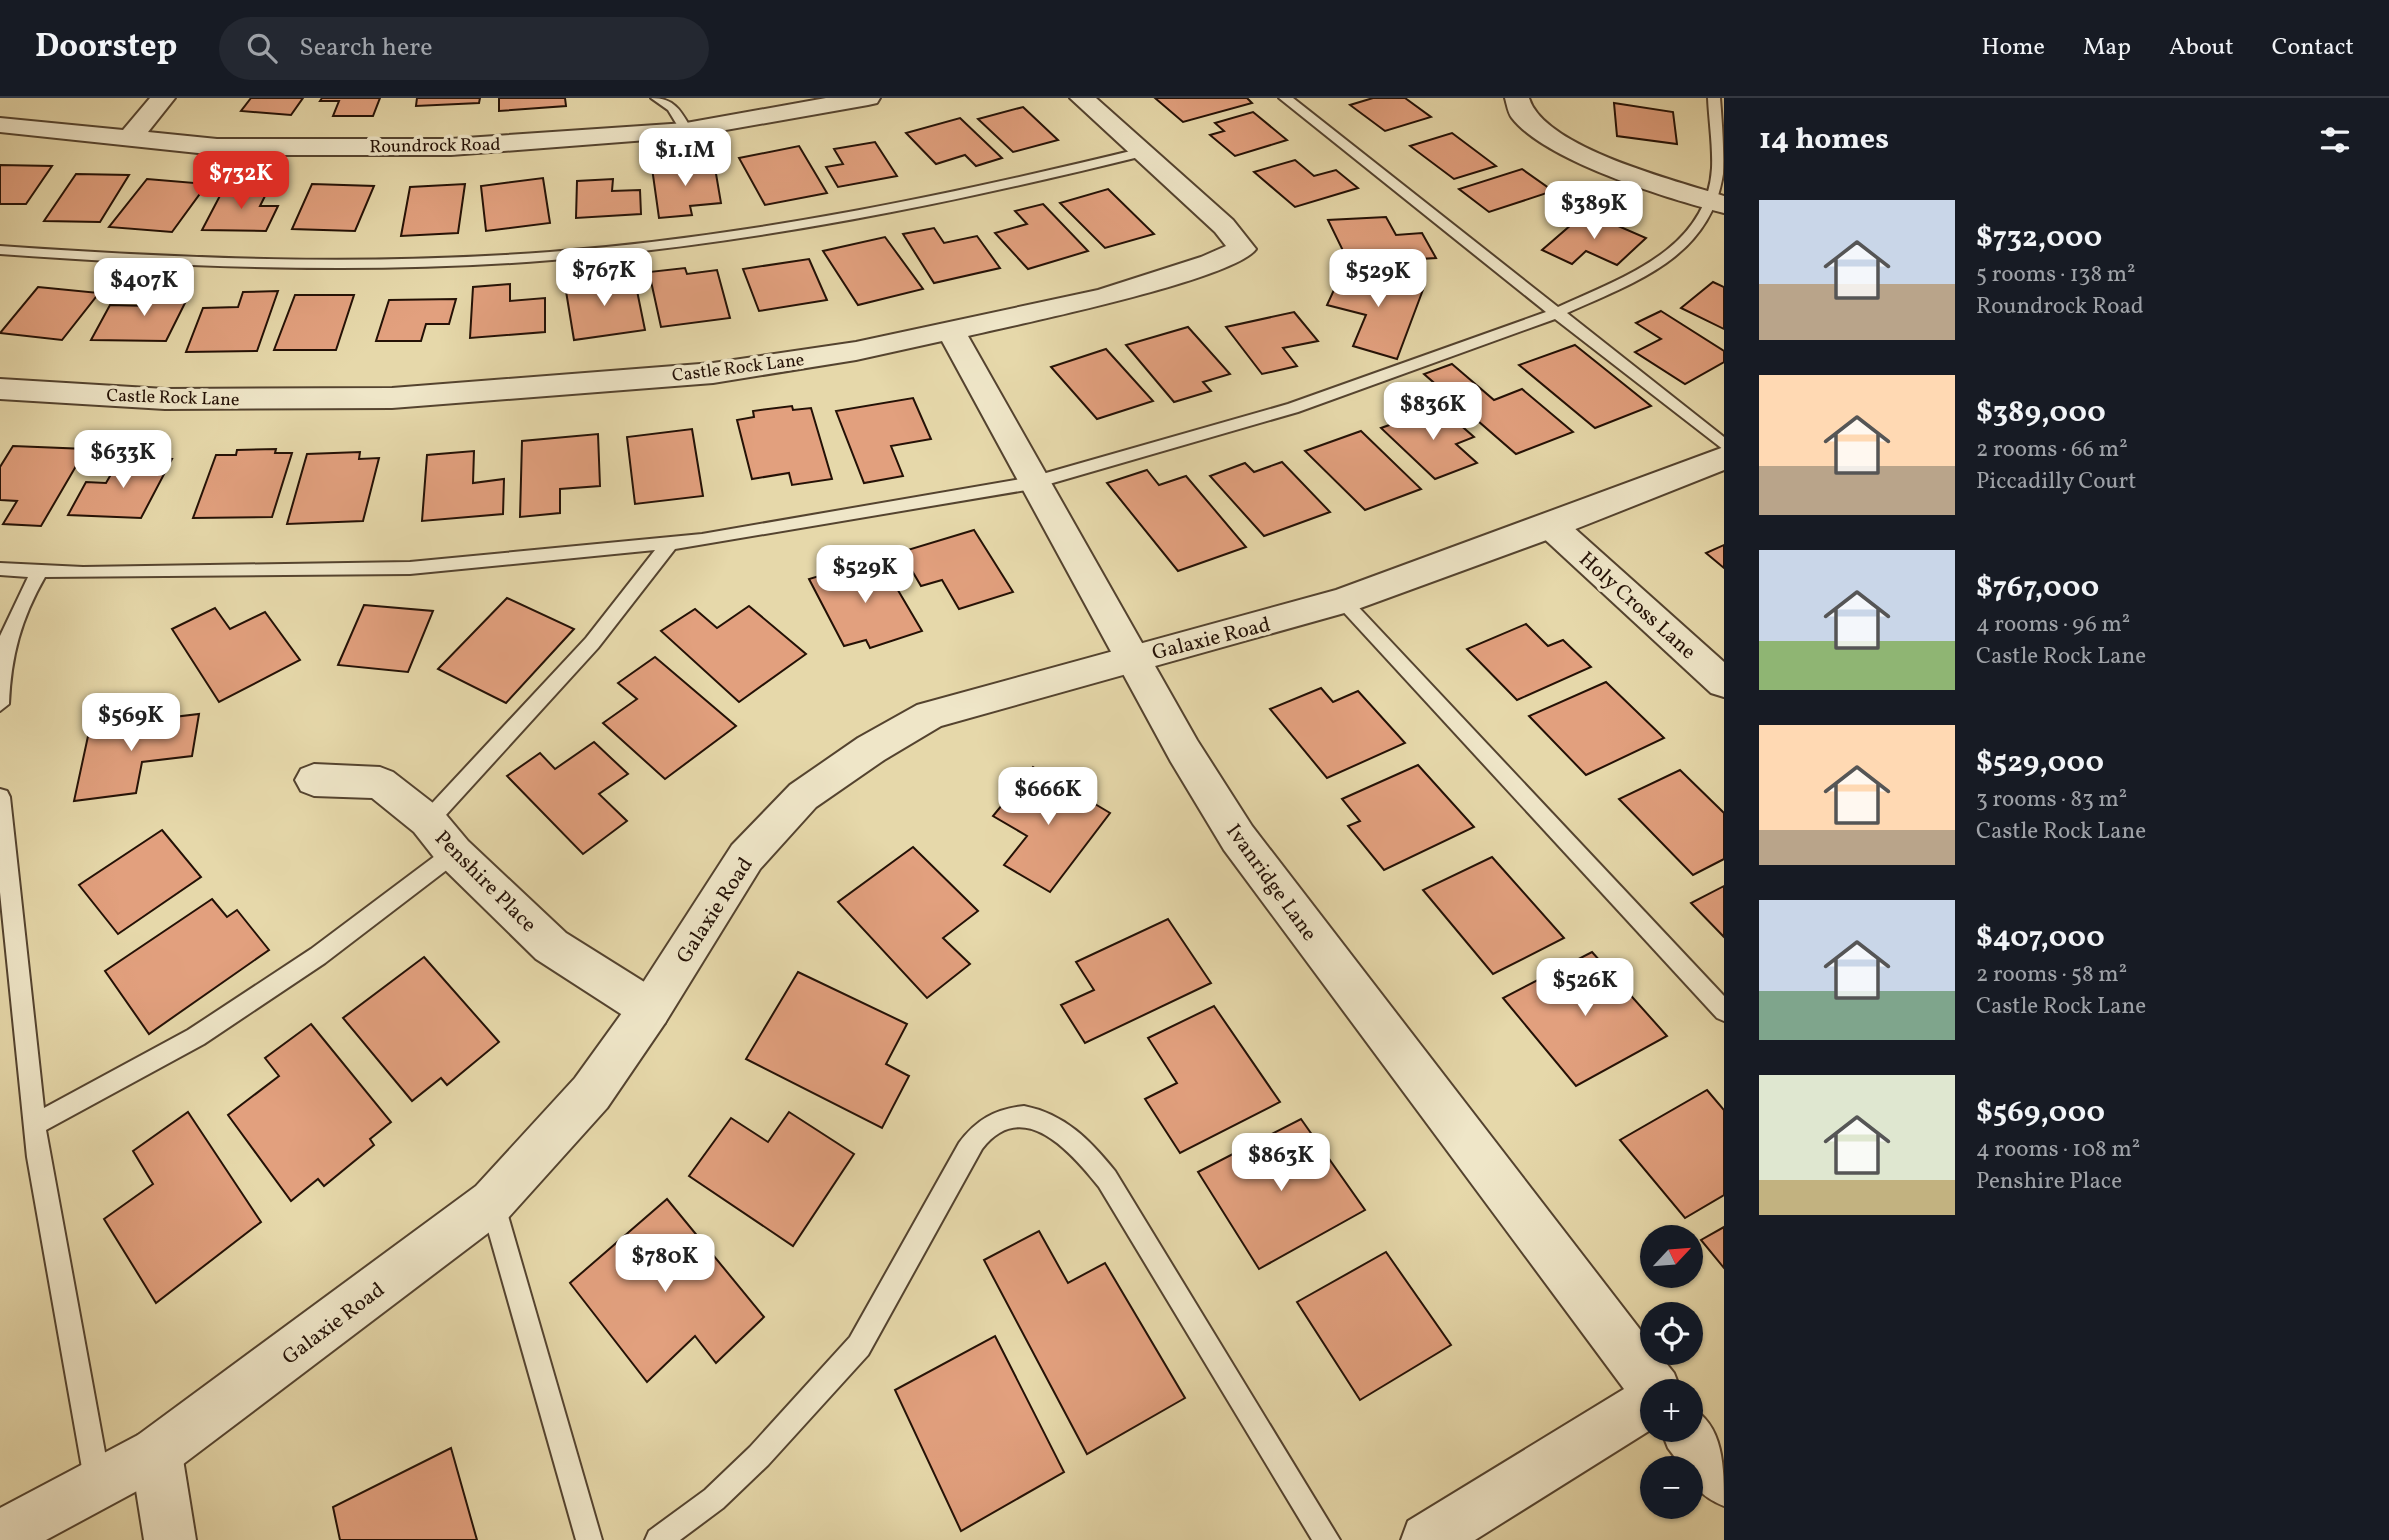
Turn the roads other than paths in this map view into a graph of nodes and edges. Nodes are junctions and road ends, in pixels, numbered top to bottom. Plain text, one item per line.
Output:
1 (163, 98) edge
2 (657, 98) edge
3 (868, 98) edge
4 (1082, 98) edge
5 (1285, 98) edge
6 (1517, 98) edge
7 (1714, 98) edge
8 (0, 125) edge
9 (686, 130) junction
10 (129, 139) junction
11 (1143, 152) junction
12 (1718, 203) edge
13 (0, 250) edge
14 (1557, 312) junction
15 (951, 331) junction
16 (0, 388) edge
17 (1724, 445) edge
18 (1724, 458) edge
19 (1032, 482) junction
20 (1551, 526) junction
21 (670, 544) junction
22 (0, 569) edge
23 (40, 571) junction
24 (1343, 601) junction
25 (1133, 657) junction
26 (1724, 683) edge
27 (0, 704) edge
28 (314, 780) dead end
29 (0, 797) edge
30 (428, 821) junction
31 (454, 853) junction
32 (650, 1009) junction
33 (1724, 1011) edge
34 (34, 1125) junction
35 (492, 1202) junction
36 (1647, 1379) edge
37 (1640, 1407) edge
38 (1695, 1442) edge
39 (156, 1453) junction
40 (1724, 1479) edge
41 (98, 1486) junction
42 (0, 1536) edge
43 (170, 1540) edge
44 (589, 1540) edge
45 (658, 1540) edge
46 (1327, 1540) edge
47 (1427, 1540) edge

1 - 10 street
2 - 9 lane
3 - 9 street, Roundrock Road
4 - 11 street, Castle Rock Lane
5 - 14 lane
6 - 12 street
7 - 12 lane
8 - 10 street, Roundrock Road
9 - 10 street, Roundrock Road
11 - 13 lane
11 - 15 street, Castle Rock Lane
12 - 14 lane
14 - 17 lane
14 - 19 lane
15 - 16 street, Castle Rock Lane
15 - 19 street, Ivanridge Lane
18 - 20 street, Galaxie Road
19 - 21 lane
19 - 25 street, Ivanridge Lane
20 - 24 street, Galaxie Road
20 - 26 street, Holy Cross Lane
21 - 23 lane
21 - 30 lane
22 - 23 lane
23 - 27 lane
24 - 25 street, Galaxie Road
24 - 33 lane
25 - 32 street, Galaxie Road
25 - 36 street, Ivanridge Lane
28 - 30 street, Penshire Place
29 - 34 lane
30 - 31 street, Penshire Place
31 - 32 street, Penshire Place
31 - 34 lane
32 - 35 street, Galaxie Road
34 - 41 lane
35 - 39 street, Galaxie Road
35 - 44 lane
37 - 47 street
38 - 40 street
39 - 41 street, Galaxie Road
39 - 43 street
41 - 42 street, Galaxie Road
45 - 46 lane

